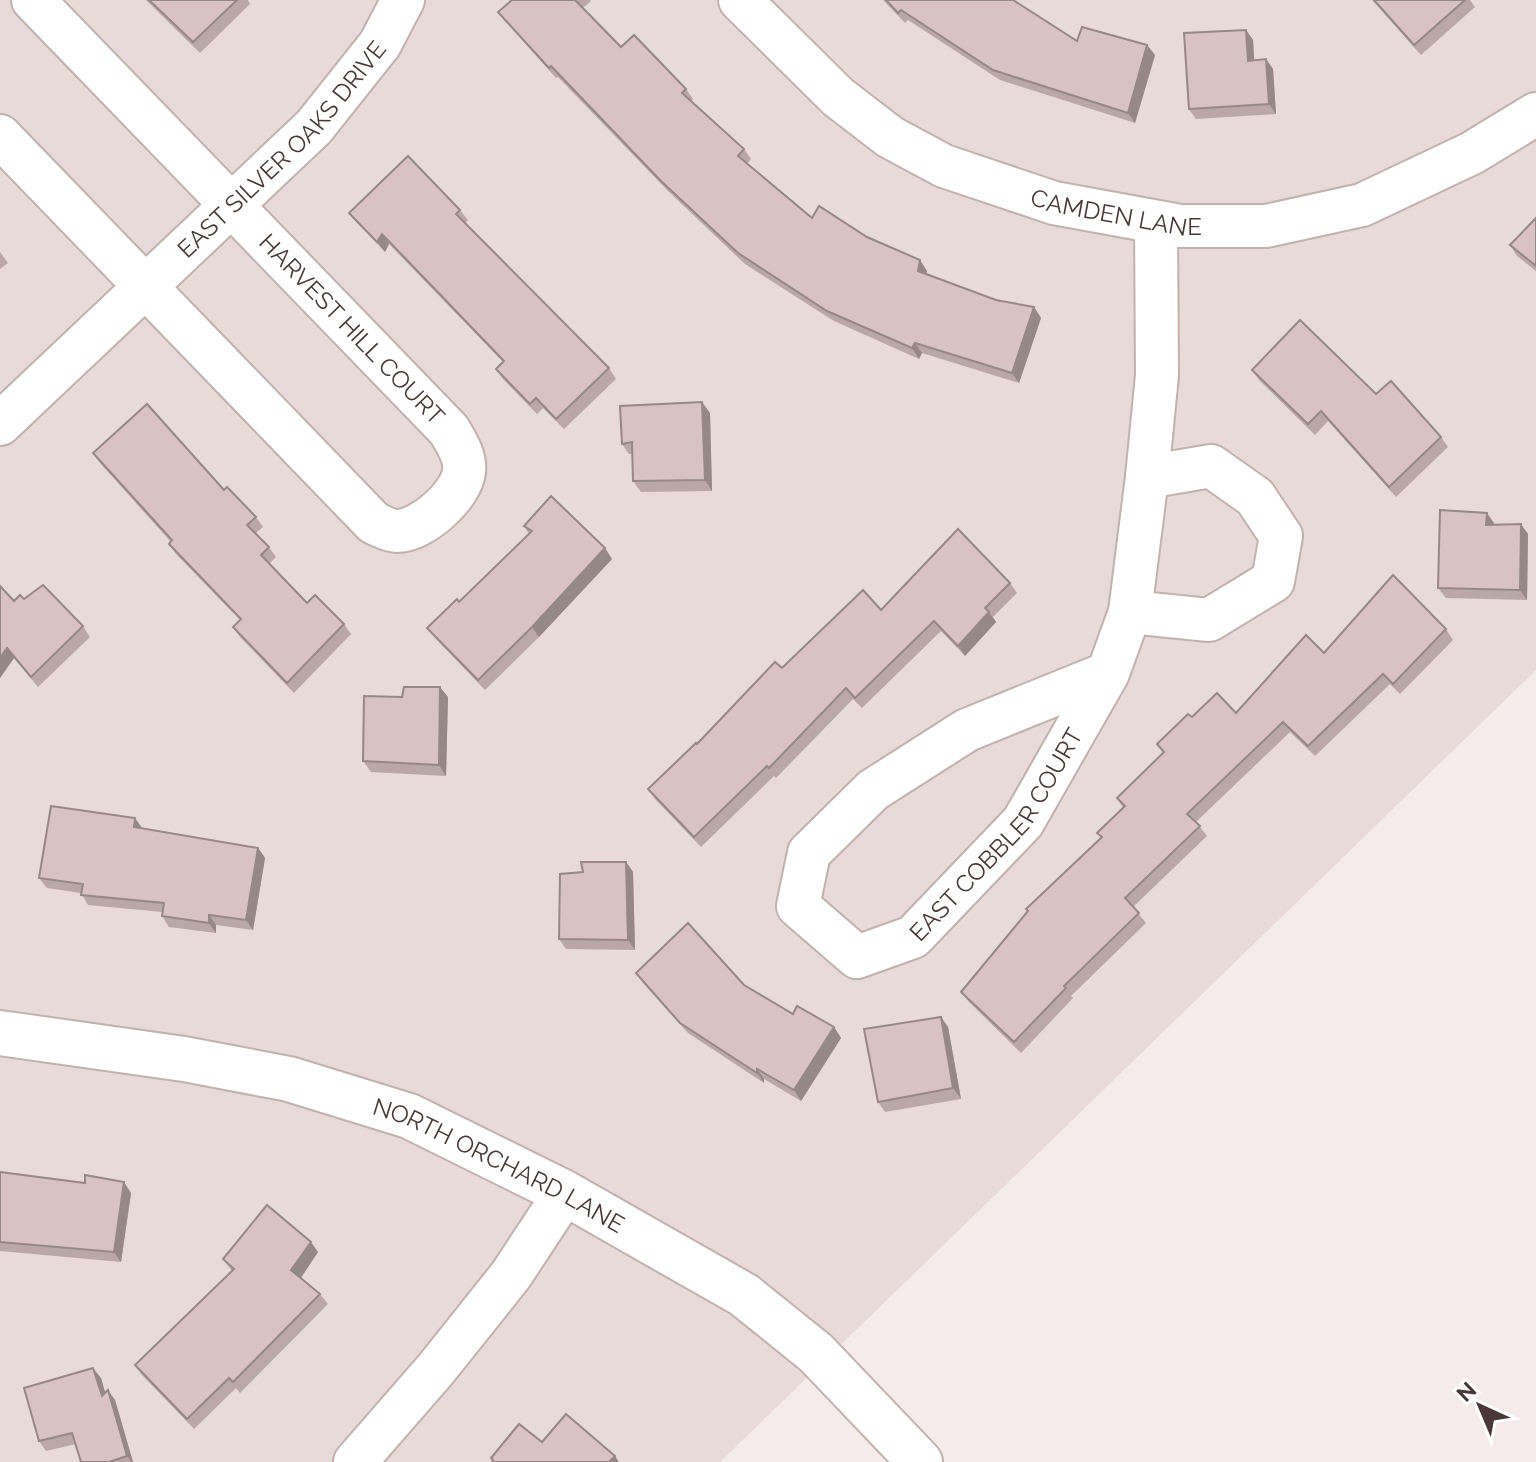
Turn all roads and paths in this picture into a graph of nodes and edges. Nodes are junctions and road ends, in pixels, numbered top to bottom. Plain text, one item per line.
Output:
1 (33, 0) edge
2 (403, 0) edge
3 (740, 0) edge
4 (1536, 114) edge
5 (0, 136) edge
6 (233, 205) junction
7 (1156, 222) junction
8 (145, 289) junction
9 (0, 424) edge
10 (1147, 477) junction
11 (1130, 612) junction
12 (1108, 673) junction
13 (0, 1033) edge
14 (565, 1193) junction
15 (355, 1462) edge
16 (920, 1462) edge

1 - 6 street, HARVEST HILL COURT
2 - 6 street, EAST SILVER OAKS DRIVE
3 - 7 street, CAMDEN LANE
4 - 7 street, CAMDEN LANE
5 - 8 street, HARVEST HILL COURT
6 - 8 street, EAST SILVER OAKS DRIVE
6 - 8 street, HARVEST HILL COURT
7 - 10 street, EAST COBBLER COURT
8 - 9 street, EAST SILVER OAKS DRIVE
10 - 11 street, EAST COBBLER COURT
10 - 11 street
11 - 12 street, EAST COBBLER COURT
12 - 12 street, EAST COBBLER COURT
13 - 14 street, NORTH ORCHARD LANE
14 - 15 street
14 - 16 street, NORTH ORCHARD LANE

